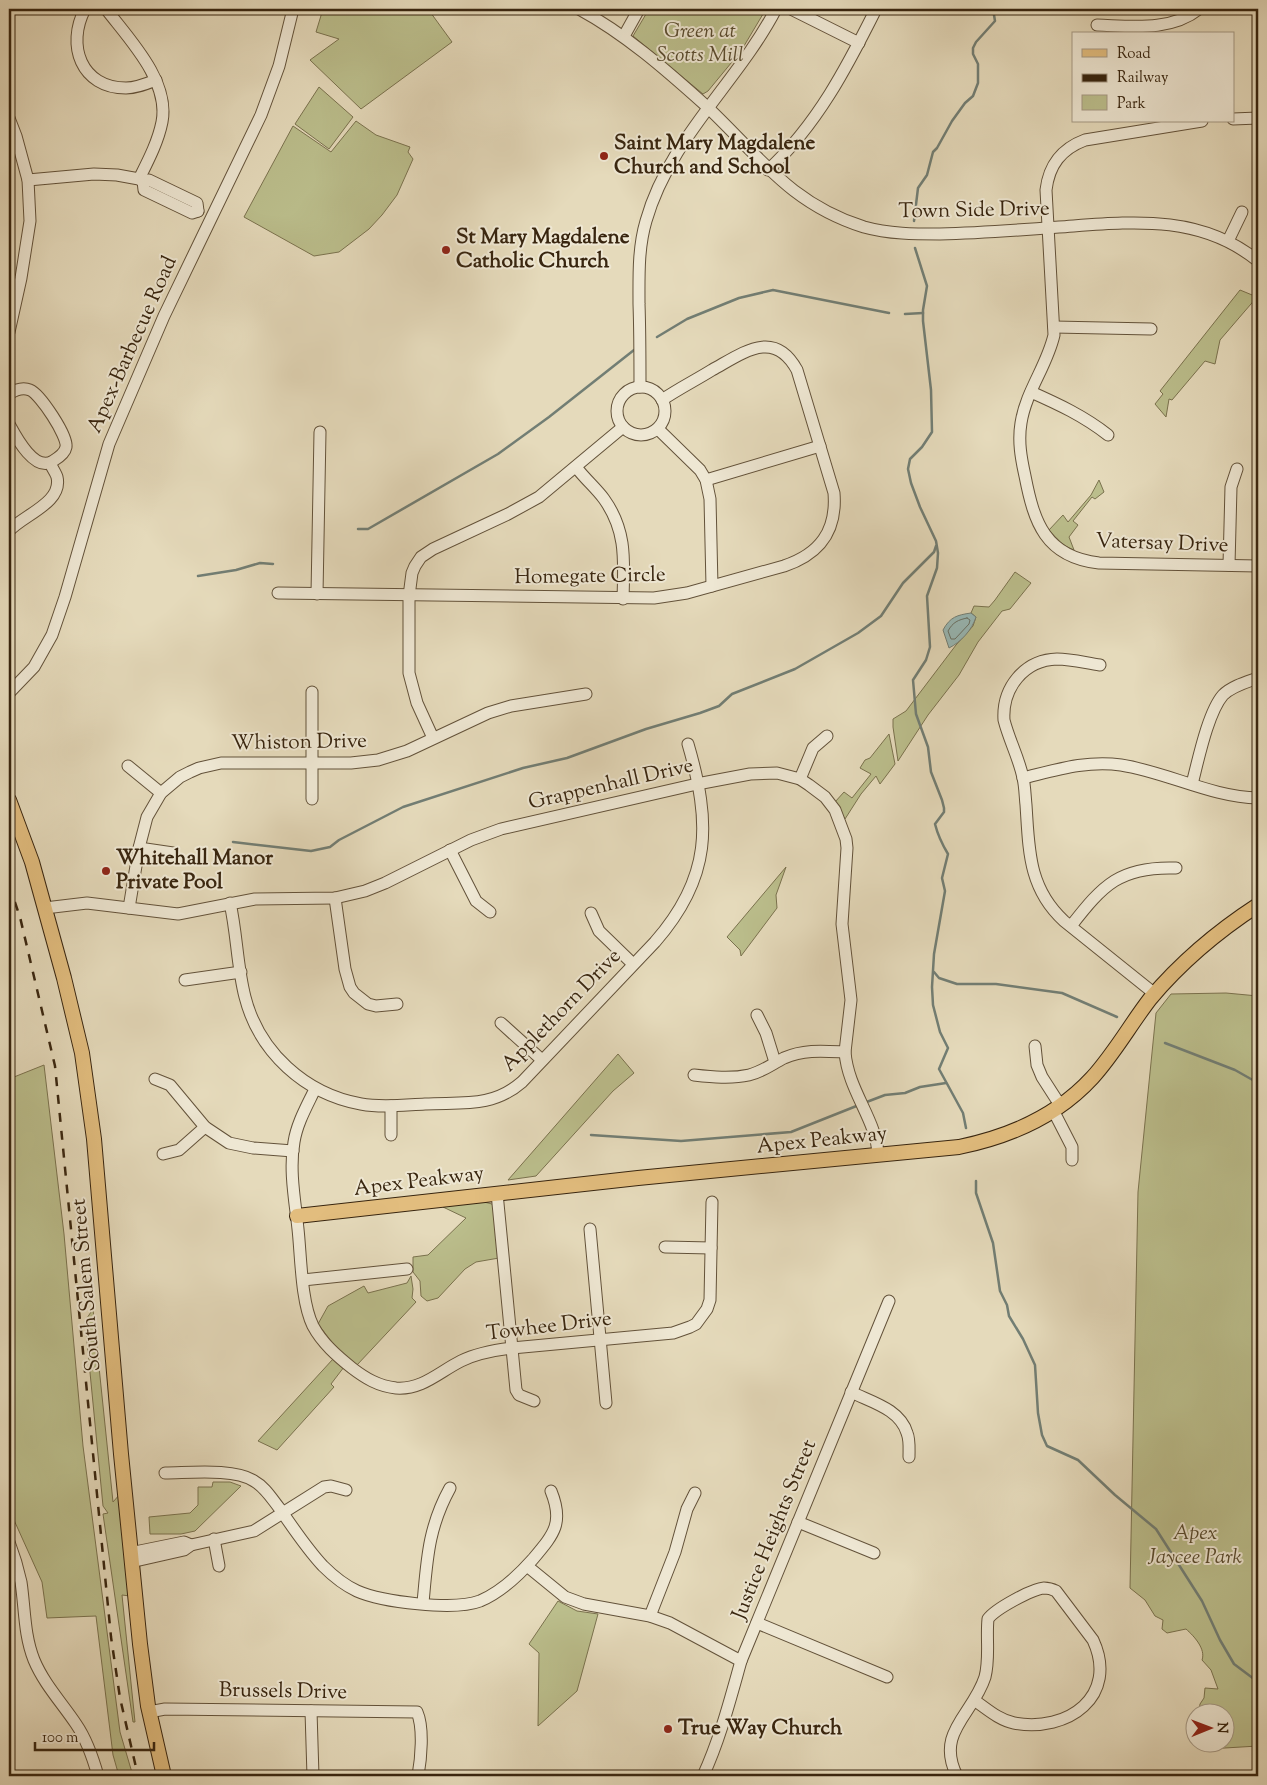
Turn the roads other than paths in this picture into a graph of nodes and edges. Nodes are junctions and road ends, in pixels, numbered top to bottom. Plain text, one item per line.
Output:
1 (85, 9) edge
2 (106, 9) edge
3 (293, 9) edge
4 (579, 9) edge
5 (639, 9) edge
6 (776, 9) edge
7 (791, 9) edge
8 (876, 9) edge
9 (1199, 9) edge
10 (1097, 25) dead end
11 (624, 36) junction
12 (859, 43) junction
13 (156, 80) junction
14 (708, 108) junction
15 (9, 118) edge
16 (1258, 118) edge
17 (1234, 119) edge
18 (1195, 122) edge
19 (768, 170) junction
20 (28, 180) junction
21 (141, 180) junction
22 (1242, 212) dead end
23 (213, 216) junction
24 (1049, 228) junction
25 (1228, 241) junction
26 (1258, 261) edge
27 (1054, 327) junction
28 (1151, 329) dead end
29 (9, 332) edge
30 (640, 387) junction
31 (1030, 392) junction
32 (9, 394) edge
33 (662, 400) junction
34 (9, 424) edge
35 (623, 427) junction
36 (658, 429) junction
37 (320, 432) dead end
38 (1108, 435) dead end
39 (820, 446) junction
40 (50, 463) junction
41 (576, 467) junction
42 (1237, 469) dead end
43 (706, 480) junction
44 (9, 530) edge
45 (1229, 565) junction
46 (1258, 566) edge
47 (712, 586) junction
48 (278, 593) dead end
49 (317, 594) junction
50 (409, 596) junction
51 (623, 599) junction
52 (1100, 665) dead end
53 (1258, 678) edge
54 (312, 692) dead end
55 (9, 693) edge
56 (586, 694) dead end
57 (827, 736) dead end
58 (433, 738) junction
59 (688, 744) dead end
60 (312, 763) junction
61 (128, 766) dead end
62 (1023, 778) junction
63 (800, 779) junction
64 (697, 784) junction
65 (1192, 784) junction
66 (161, 793) junction
67 (1258, 798) edge
68 (312, 799) dead end
69 (9, 800) edge
70 (139, 848) junction
71 (450, 850) junction
72 (173, 853) dead end
73 (1176, 868) dead end
74 (335, 898) junction
75 (230, 904) junction
76 (1258, 905) edge
77 (45, 908) junction
78 (129, 908) junction
79 (490, 912) dead end
80 (591, 913) dead end
81 (1071, 926) junction
82 (633, 964) junction
83 (241, 972) junction
84 (186, 980) dead end
85 (1155, 994) junction
86 (397, 1004) dead end
87 (757, 1015) dead end
88 (501, 1023) dead end
89 (1035, 1046) dead end
90 (845, 1052) junction
91 (542, 1060) junction
92 (775, 1062) junction
93 (694, 1075) dead end
94 (155, 1079) dead end
95 (315, 1089) junction
96 (391, 1106) junction
97 (1056, 1108) junction
98 (205, 1128) junction
99 (392, 1135) dead end
100 (293, 1151) junction
101 (163, 1154) dead end
102 (878, 1155) junction
103 (1072, 1160) dead end
104 (497, 1193) junction
105 (712, 1202) dead end
106 (297, 1216) junction
107 (590, 1229) dead end
108 (664, 1247) dead end
109 (711, 1248) junction
110 (408, 1269) dead end
111 (304, 1280) junction
112 (889, 1301) dead end
113 (600, 1340) junction
114 (512, 1348) junction
115 (851, 1392) junction
116 (534, 1401) dead end
117 (606, 1402) dead end
118 (909, 1457) dead end
119 (165, 1473) dead end
120 (450, 1488) dead end
121 (346, 1490) dead end
122 (551, 1491) dead end
123 (695, 1493) dead end
124 (283, 1513) junction
125 (798, 1522) junction
126 (214, 1539) junction
127 (9, 1542) edge
128 (874, 1553) dead end
129 (131, 1558) junction
130 (13, 1565) edge
131 (219, 1566) dead end
132 (527, 1566) junction
133 (423, 1603) junction
134 (650, 1616) junction
135 (757, 1623) junction
136 (741, 1661) junction
137 (887, 1677) dead end
138 (974, 1700) junction
139 (311, 1711) junction
140 (149, 1712) junction
141 (98, 1776) edge
142 (164, 1776) edge
143 (312, 1776) edge
144 (418, 1776) edge
145 (703, 1776) edge
146 (957, 1776) edge

1 - 13 street
2 - 13 street
3 - 23 street, Apex-Barbecue Road
4 - 11 street, Town Side Drive
5 - 11 street
6 - 14 street
7 - 12 street
8 - 12 street
9 - 10 street
11 - 14 street, Town Side Drive
12 - 19 street
13 - 21 street
14 - 19 street, Town Side Drive
14 - 30 street
15 - 20 street
16 - 17 street
18 - 24 street, Vatersay Drive
19 - 24 street, Town Side Drive
20 - 21 street
20 - 29 street
21 - 23 street
22 - 25 street
23 - 55 street, Apex-Barbecue Road
24 - 25 street, Town Side Drive
24 - 27 street, Vatersay Drive
25 - 26 street, Town Side Drive
27 - 28 street
27 - 31 street, Vatersay Drive
30 - 33 street
30 - 35 street
31 - 38 street
31 - 45 street, Vatersay Drive
32 - 40 street
33 - 36 street
33 - 39 street, Homegate Circle
34 - 40 street
35 - 36 street
35 - 41 street
36 - 43 street
37 - 49 street
39 - 43 street
39 - 47 street, Homegate Circle
40 - 44 street
41 - 50 street
41 - 51 street
42 - 45 street
43 - 47 street
45 - 46 street, Vatersay Drive
47 - 51 street, Homegate Circle
48 - 49 street, Homegate Circle
49 - 50 street, Homegate Circle
50 - 51 street, Homegate Circle
50 - 58 street
52 - 62 street
53 - 65 street
54 - 60 street
56 - 58 street, Whiston Drive
57 - 63 street
58 - 60 street, Whiston Drive
59 - 64 street, Applethorn Drive
60 - 66 street, Whiston Drive
60 - 68 street
61 - 66 street
62 - 65 street
62 - 81 street
63 - 64 street, Grappenhall Drive
63 - 90 street, Grappenhall Drive
64 - 71 street, Grappenhall Drive
64 - 82 street, Applethorn Drive
65 - 67 street
66 - 70 street, Whiston Drive
69 - 77 main road, South Salem Street
70 - 72 street
70 - 78 street, Whiston Drive
71 - 74 street, Grappenhall Drive
71 - 79 street
73 - 81 street
74 - 75 street, Grappenhall Drive
74 - 86 street
75 - 78 street, Grappenhall Drive
75 - 83 street, Applethorn Drive
76 - 85 main road, Apex Peakway
77 - 78 street, Grappenhall Drive
77 - 129 main road, South Salem Street
80 - 82 street
81 - 85 street
82 - 91 street, Applethorn Drive
83 - 84 street
83 - 95 street, Applethorn Drive
85 - 97 main road, Apex Peakway
87 - 92 street
88 - 91 street
89 - 97 street
90 - 92 street
90 - 102 street, Grappenhall Drive
91 - 96 street, Applethorn Drive
92 - 93 street
94 - 98 street
95 - 96 street, Applethorn Drive
95 - 100 street, Towhee Drive
96 - 99 street
97 - 102 main road, Apex Peakway
97 - 103 street
98 - 100 street
98 - 101 street
100 - 106 street, Towhee Drive
102 - 104 main road, Apex Peakway
104 - 106 main road, Apex Peakway
104 - 114 street
105 - 109 street, Towhee Drive
106 - 111 street, Towhee Drive
107 - 113 street
108 - 109 street
109 - 113 street, Towhee Drive
110 - 111 street
111 - 114 street, Towhee Drive
112 - 115 street, Justice Heights Street
113 - 114 street, Towhee Drive
113 - 117 street
114 - 116 street
115 - 118 street
115 - 125 street, Justice Heights Street
119 - 124 street
120 - 133 street
121 - 124 street
122 - 132 street
123 - 134 street
124 - 126 street
124 - 133 street
125 - 128 street
125 - 135 street, Justice Heights Street
126 - 129 street
126 - 131 street
127 - 130 street
129 - 140 main road, South Salem Street
130 - 141 street
132 - 133 street
132 - 134 street
134 - 136 street
135 - 136 street, Justice Heights Street
135 - 137 street
136 - 145 street, Justice Heights Street
138 - 138 street
138 - 146 street
139 - 140 street, Brussels Drive
139 - 143 street
139 - 144 street, Brussels Drive
140 - 142 main road, South Salem Street

